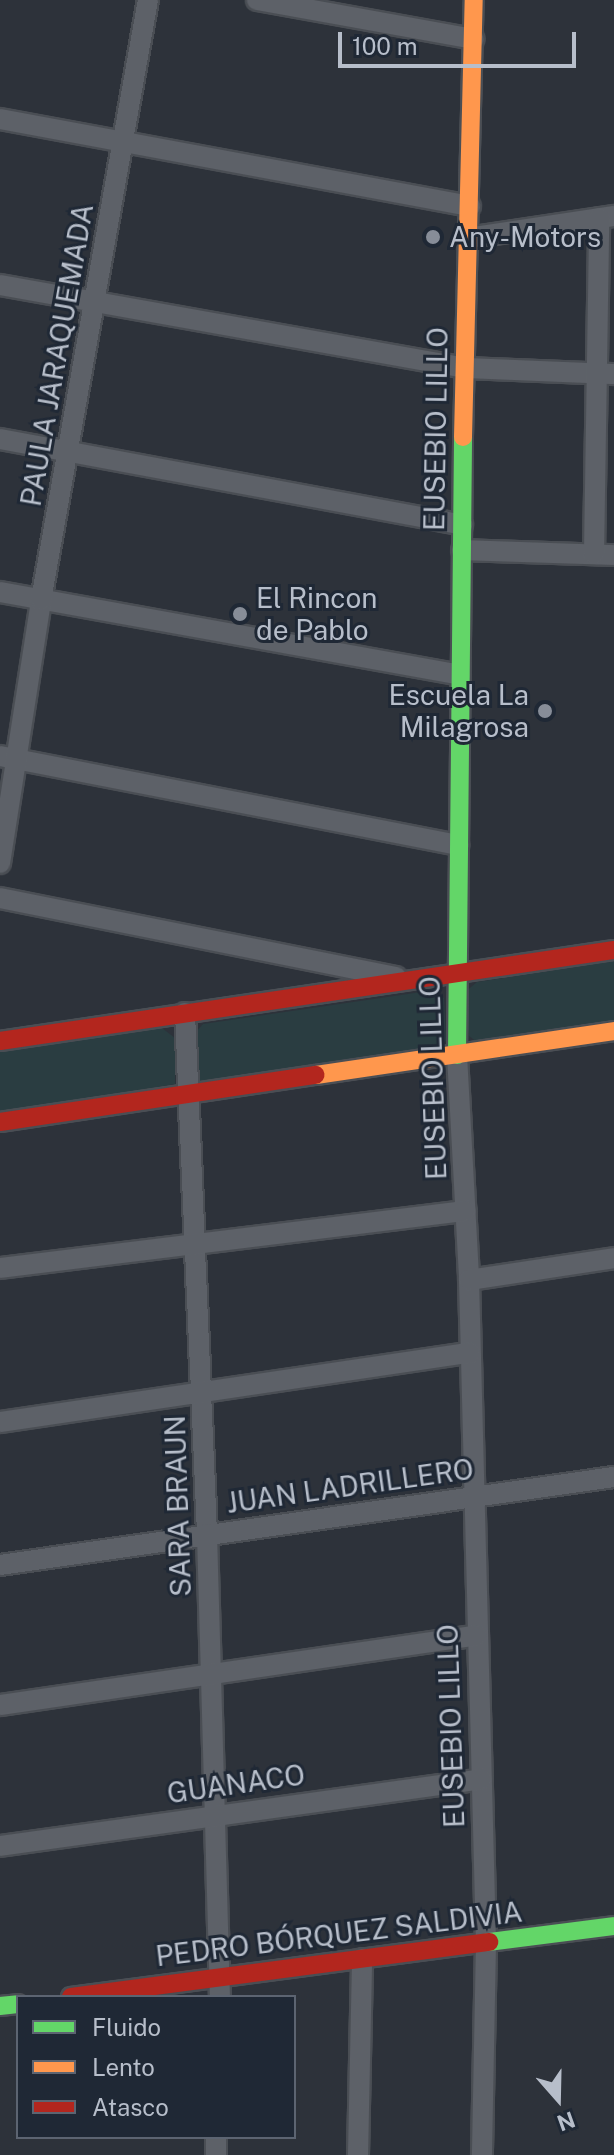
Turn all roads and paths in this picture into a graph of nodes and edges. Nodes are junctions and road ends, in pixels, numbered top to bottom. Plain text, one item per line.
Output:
1 (148, 0) edge
2 (257, 0) edge
3 (474, 0) edge
4 (474, 39) junction
5 (0, 119) edge
6 (125, 142) junction
7 (470, 206) junction
8 (607, 217) edge
9 (468, 238) junction
10 (0, 285) edge
11 (93, 302) junction
12 (464, 368) junction
13 (605, 374) edge
14 (0, 439) edge
15 (68, 452) junction
16 (462, 525) junction
17 (462, 550) junction
18 (604, 555) edge
19 (0, 592) edge
20 (41, 600) junction
21 (460, 675) junction
22 (8, 758) edge
23 (458, 845) junction
24 (0, 863) edge
25 (0, 898) edge
26 (614, 950) edge
27 (458, 971) junction
28 (407, 979) junction
29 (185, 1013) junction
30 (614, 1031) edge
31 (0, 1041) edge
32 (457, 1055) junction
33 (189, 1095) junction
34 (0, 1122) edge
35 (466, 1211) junction
36 (196, 1244) junction
37 (614, 1258) edge
38 (0, 1268) edge
39 (469, 1280) junction
40 (470, 1353) junction
41 (202, 1390) junction
42 (0, 1422) edge
43 (614, 1477) edge
44 (473, 1496) junction
45 (207, 1534) junction
46 (0, 1565) edge
47 (477, 1635) junction
48 (210, 1676) junction
49 (0, 1705) edge
50 (481, 1779) junction
51 (215, 1815) junction
52 (0, 1846) edge
53 (614, 1926) edge
54 (486, 1943) junction
55 (362, 1959) junction
56 (220, 1987) edge
57 (101, 1995) edge
58 (358, 2155) edge
59 (482, 2155) edge

1 - 6 street, PAULA JARAQUEMADA
2 - 4 street
3 - 4 street, EUSEBIO LILLO
4 - 7 street, EUSEBIO LILLO
5 - 6 street
6 - 7 street
6 - 11 street, PAULA JARAQUEMADA
7 - 9 street, EUSEBIO LILLO
8 - 9 street
8 - 13 street
9 - 12 street, EUSEBIO LILLO
10 - 11 street
11 - 12 street
11 - 15 street, PAULA JARAQUEMADA
12 - 13 street
12 - 16 street, EUSEBIO LILLO
13 - 18 street
14 - 15 street
15 - 16 street
15 - 20 street, PAULA JARAQUEMADA
16 - 17 street, EUSEBIO LILLO
17 - 18 street
17 - 21 street, EUSEBIO LILLO
19 - 20 street
20 - 21 street
20 - 22 street, PAULA JARAQUEMADA
21 - 23 street, EUSEBIO LILLO
22 - 23 street
22 - 24 street, PAULA JARAQUEMADA
23 - 27 street, EUSEBIO LILLO
25 - 28 street
26 - 27 street
27 - 28 street
27 - 32 street, EUSEBIO LILLO
28 - 29 street
29 - 31 street
29 - 33 street, SARA BRAUN
30 - 32 street
32 - 33 street
32 - 35 street, EUSEBIO LILLO
33 - 34 street
33 - 36 street, SARA BRAUN
35 - 36 street
35 - 39 street, EUSEBIO LILLO
36 - 38 street
36 - 41 street, SARA BRAUN
37 - 39 street
39 - 40 street, EUSEBIO LILLO
40 - 41 street
40 - 44 street, EUSEBIO LILLO
41 - 42 street
41 - 45 street, SARA BRAUN
43 - 44 street, JUAN LADRILLERO
44 - 45 street, JUAN LADRILLERO
44 - 47 street, EUSEBIO LILLO
45 - 46 street, JUAN LADRILLERO
45 - 48 street, SARA BRAUN
47 - 48 street
47 - 50 street, EUSEBIO LILLO
48 - 49 street
48 - 51 street, SARA BRAUN
50 - 51 street, GUANACO
50 - 54 street, EUSEBIO LILLO
51 - 52 street, GUANACO
51 - 56 street, SARA BRAUN
53 - 54 street, PEDRO BÓRQUEZ SALDIVIA
54 - 55 street, PEDRO BÓRQUEZ SALDIVIA
54 - 59 street, EUSEBIO LILLO
55 - 56 street, PEDRO BÓRQUEZ SALDIVIA
55 - 58 street
56 - 57 street, PEDRO BÓRQUEZ SALDIVIA

